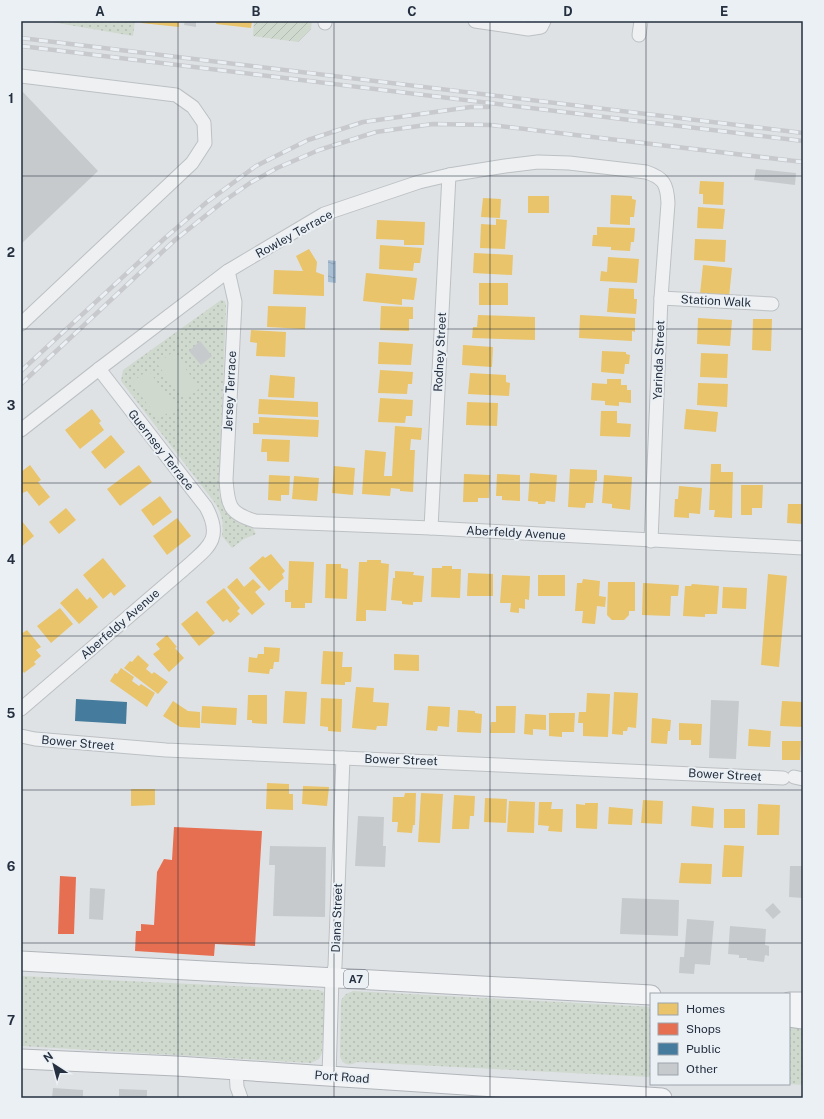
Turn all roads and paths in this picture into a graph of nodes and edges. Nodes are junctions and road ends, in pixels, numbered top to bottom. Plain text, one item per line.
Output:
1 (475, 21) edge
2 (544, 21) edge
3 (641, 21) edge
4 (639, 35) dead end
5 (21, 76) edge
6 (449, 175) junction
7 (663, 181) joint
8 (228, 271) junction
9 (661, 298) junction
10 (772, 304) dead end
11 (21, 324) edge
12 (99, 369) junction
13 (21, 430) edge
14 (233, 509) joint
15 (431, 528) junction
16 (214, 535) joint
17 (651, 541) junction
18 (803, 548) edge
19 (21, 709) edge
20 (21, 736) edge
21 (343, 758) junction
22 (793, 778) edge
23 (21, 961) edge
24 (332, 978) junction
25 (650, 995) edge
26 (790, 1002) edge
27 (803, 1002) edge
28 (790, 1017) edge
29 (803, 1019) edge
30 (21, 1059) edge
31 (236, 1070) junction
32 (329, 1076) junction
33 (567, 1095) edge
34 (241, 1098) edge
35 (662, 1098) edge

1 - 2 street
3 - 4 street
5 - 11 street
6 - 7 street, Rowley Terrace
6 - 8 street, Rowley Terrace
6 - 15 street, Rodney Street
7 - 9 street, Yarinda Street
8 - 12 street, Rowley Terrace
8 - 14 street, Jersey Terrace
9 - 10 street, Station Walk
9 - 17 street, Yarinda Street
12 - 13 street, Rowley Terrace
12 - 16 street, Guernsey Terrace
14 - 15 street, Aberfeldy Avenue
15 - 17 street, Aberfeldy Avenue
16 - 19 street, Aberfeldy Avenue
17 - 18 street, Aberfeldy Avenue
20 - 21 street, Bower Street
21 - 22 street, Bower Street
21 - 24 street, Diana Street
23 - 24 highway, A7
24 - 25 highway, A7
24 - 32 street, Diana Street
26 - 27 highway
28 - 29 highway
30 - 31 highway, Port Road
31 - 32 highway, Port Road
31 - 34 street
32 - 33 highway, Port Road
33 - 35 highway, Port Road

